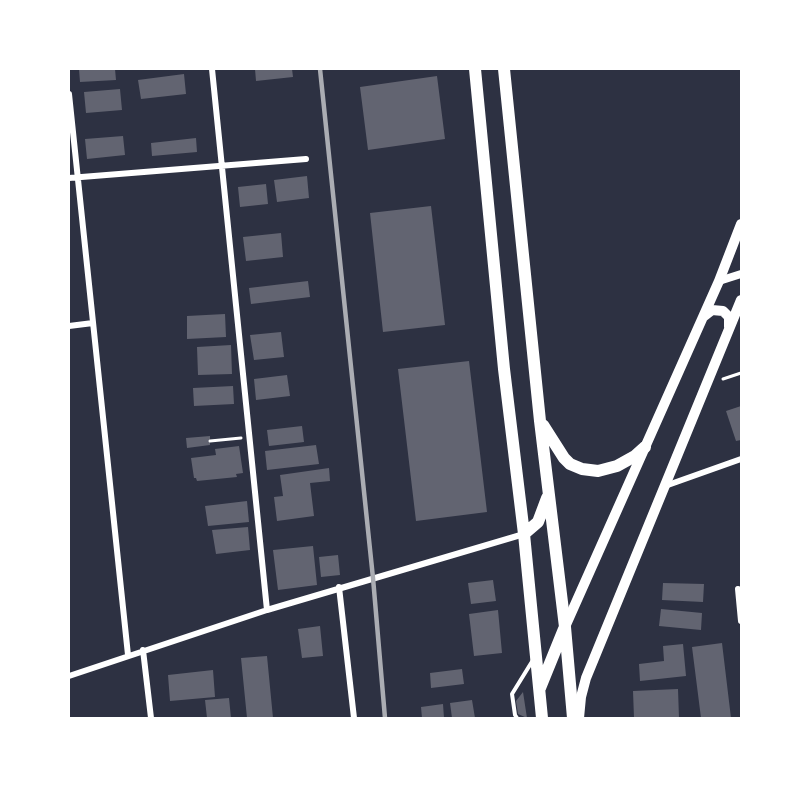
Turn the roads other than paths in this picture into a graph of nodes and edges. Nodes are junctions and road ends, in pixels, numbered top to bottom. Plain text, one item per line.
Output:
1 (212, 69) edge
2 (475, 69) edge
3 (504, 69) edge
4 (69, 94) edge
5 (306, 159) dead end
6 (222, 167) junction
7 (78, 177) junction
8 (69, 178) edge
9 (741, 228) edge
10 (741, 274) edge
11 (719, 281) junction
12 (741, 300) edge
13 (703, 317) junction
14 (93, 323) junction
15 (69, 326) edge
16 (729, 327) junction
17 (540, 420) junction
18 (645, 447) junction
19 (741, 459) edge
20 (665, 486) junction
21 (549, 488) junction
22 (524, 534) junction
23 (339, 587) junction
24 (738, 589) dead end
25 (267, 610) junction
26 (741, 621) edge
27 (565, 627) junction
28 (143, 650) junction
29 (536, 654) junction
30 (128, 655) junction
31 (69, 676) edge
32 (540, 689) junction
33 (151, 718) edge
34 (354, 718) edge
35 (517, 718) edge
36 (542, 718) edge
37 (573, 718) edge
38 (579, 718) edge

1 - 6 street
2 - 22 highway
3 - 17 highway
4 - 7 street
5 - 6 street
6 - 7 street
6 - 25 street
7 - 8 street
7 - 14 street
9 - 11 main road
10 - 11 street
11 - 13 main road
12 - 16 main road
13 - 16 main road
13 - 18 main road
14 - 15 street
14 - 30 street
16 - 20 main road
17 - 18 highway
17 - 21 highway
18 - 27 main road
19 - 20 street
20 - 38 main road
21 - 22 highway
21 - 27 highway
22 - 23 street
22 - 29 highway
23 - 25 street
23 - 34 street
24 - 26 street
25 - 28 street
27 - 32 highway
27 - 37 highway
28 - 30 street
28 - 33 street
29 - 32 highway
29 - 35 lane
30 - 31 street
32 - 36 highway

